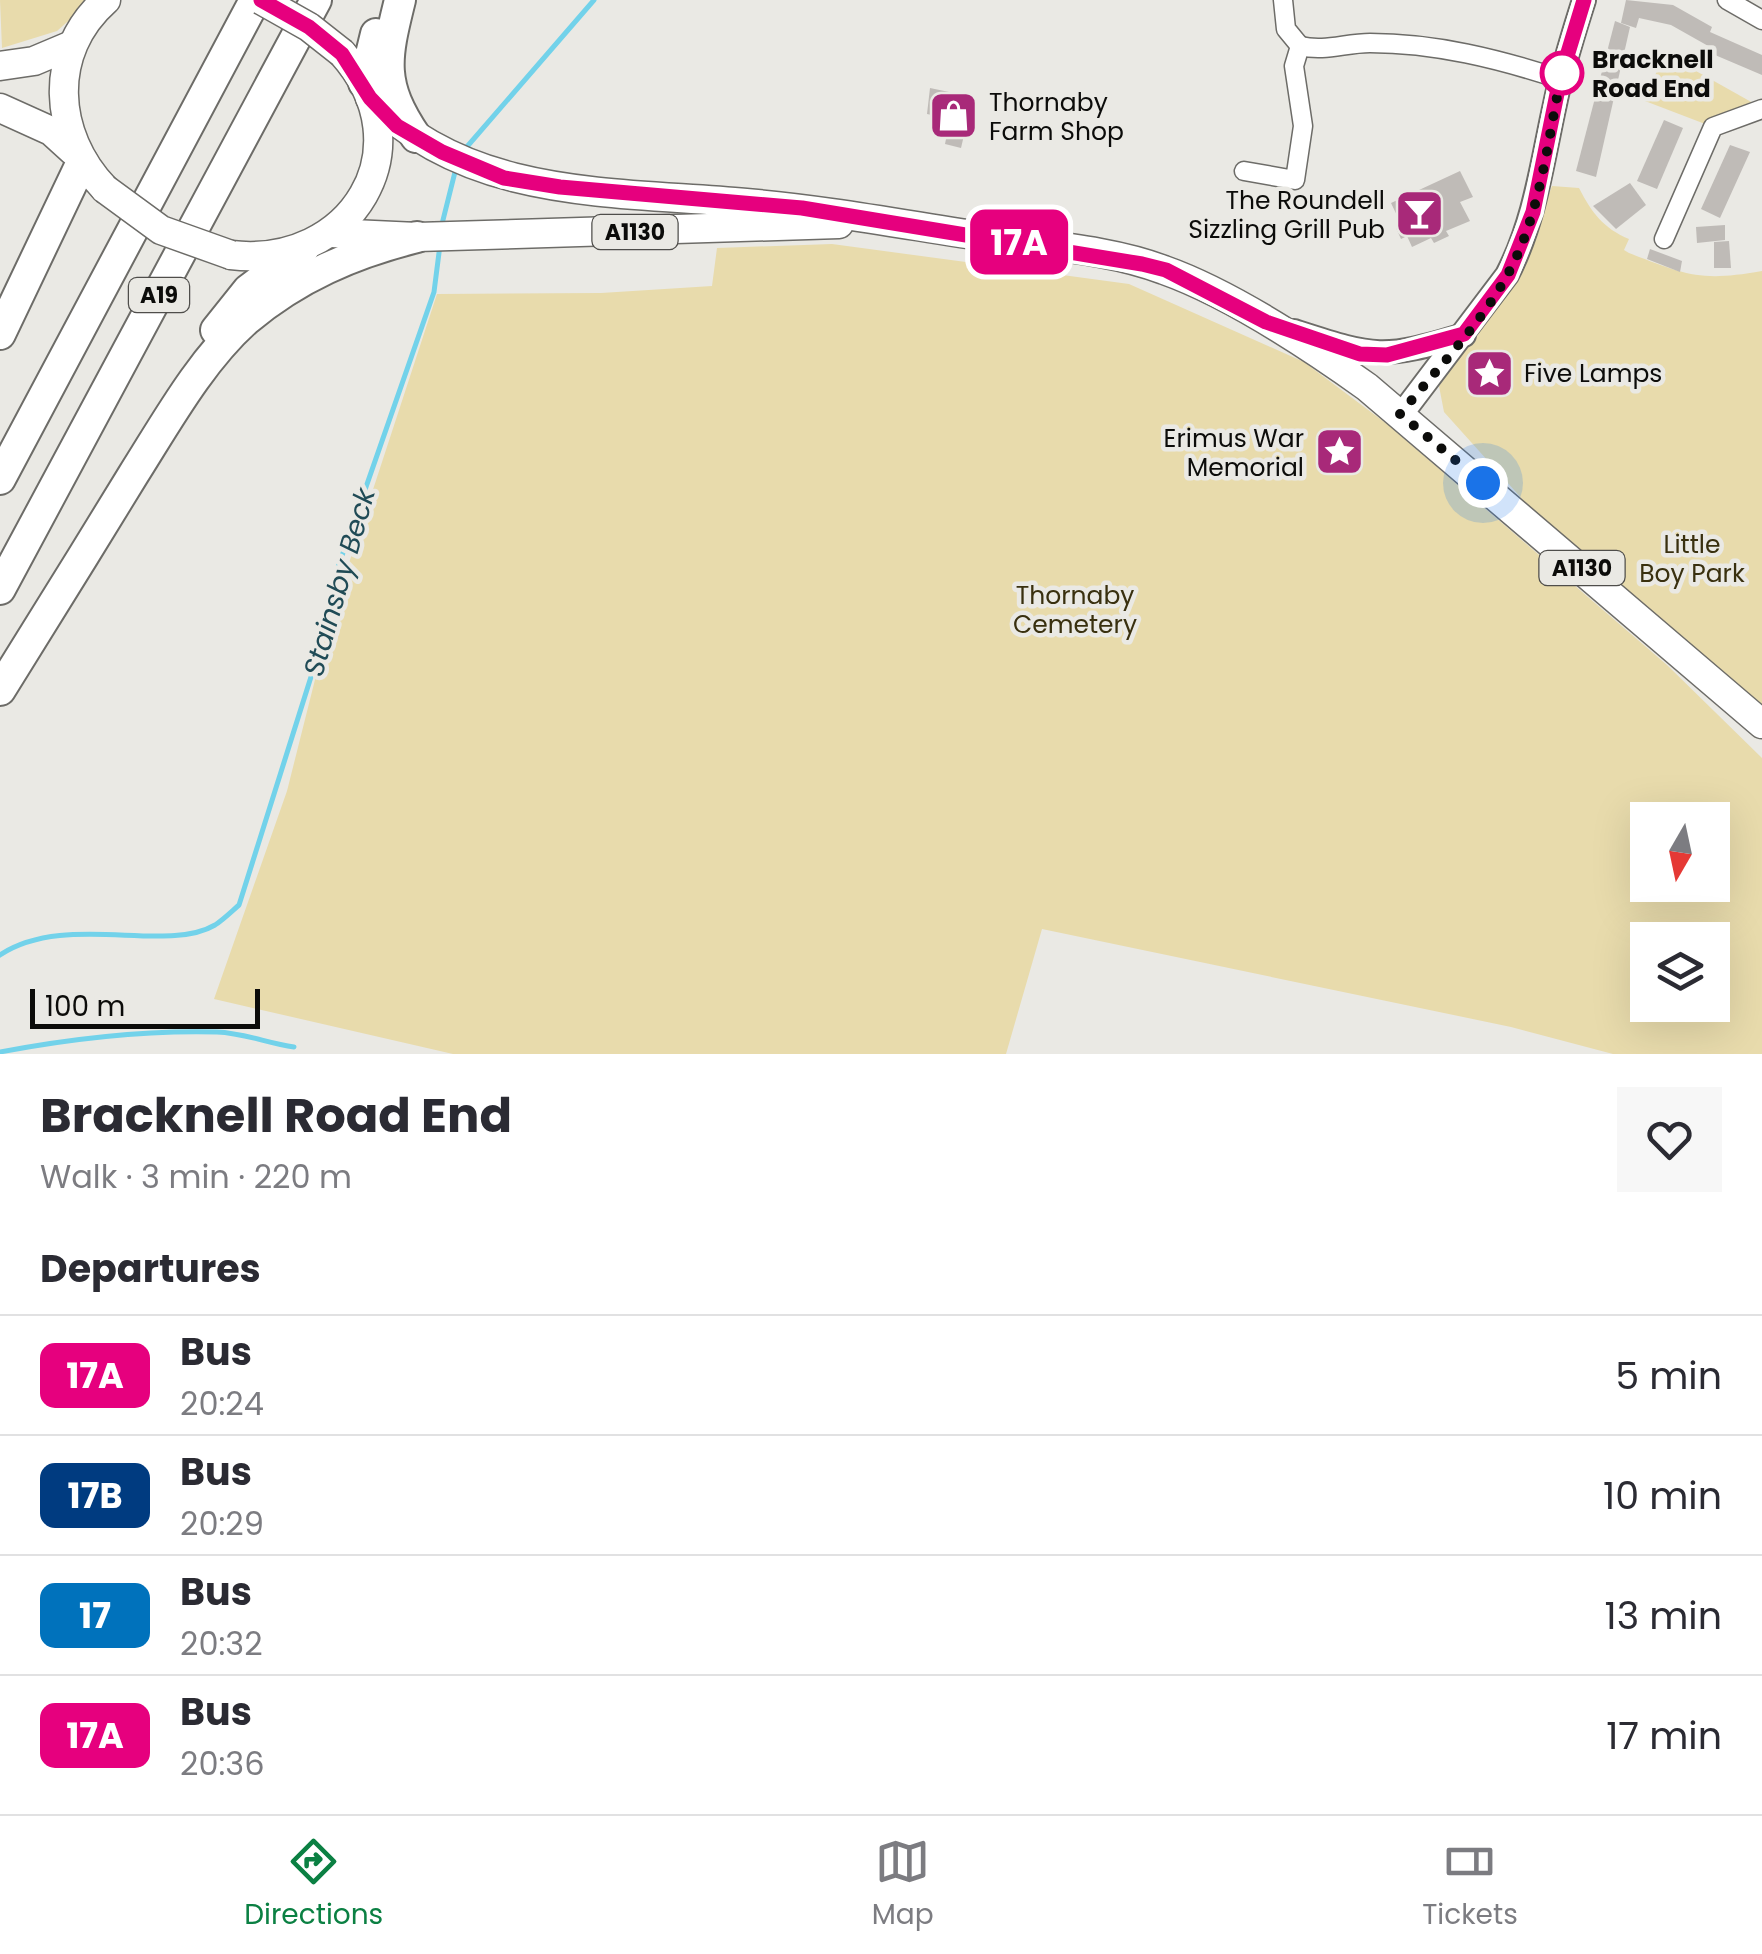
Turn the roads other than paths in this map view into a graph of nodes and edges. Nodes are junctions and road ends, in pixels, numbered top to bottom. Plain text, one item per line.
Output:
1 (106, 0) edge
2 (258, 0) edge
3 (316, 0) edge
4 (396, 0) edge
5 (1283, 0) edge
6 (1584, 0) edge
7 (1727, 0) edge
8 (1762, 20) edge
9 (72, 46) junction
10 (1300, 46) junction
11 (0, 66) edge
12 (1560, 79) junction
13 (367, 90) junction
14 (0, 108) edge
15 (1762, 109) edge
16 (429, 145) junction
17 (80, 159) junction
18 (1244, 171) dead end
19 (867, 221) junction
20 (421, 237) junction
21 (1664, 239) dead end
22 (318, 240) junction
23 (1266, 322) junction
24 (0, 334) edge
25 (1464, 334) junction
26 (181, 401) junction
27 (1400, 414) junction
28 (0, 478) edge
29 (0, 589) edge
30 (0, 690) edge
31 (1762, 724) edge

1 - 9 main road
2 - 13 main road, bridge
2 - 28 highway, A19
3 - 29 highway, A19
4 - 13 highway
4 - 16 highway
5 - 10 street
6 - 12 street
7 - 8 street
9 - 11 main road
9 - 17 main road
10 - 12 street
10 - 18 street
12 - 25 street
13 - 16 main road, A1130
13 - 22 main road
14 - 17 main road
15 - 21 street
16 - 19 main road, A1130
17 - 22 main road, bridge
17 - 24 highway
19 - 20 main road, A1130
19 - 23 main road, A1130
20 - 22 main road, A1130
20 - 26 highway, A19
22 - 26 highway, A19
23 - 25 street
23 - 27 main road, A1130
25 - 27 street
26 - 30 highway, A19
27 - 31 main road, A1130

